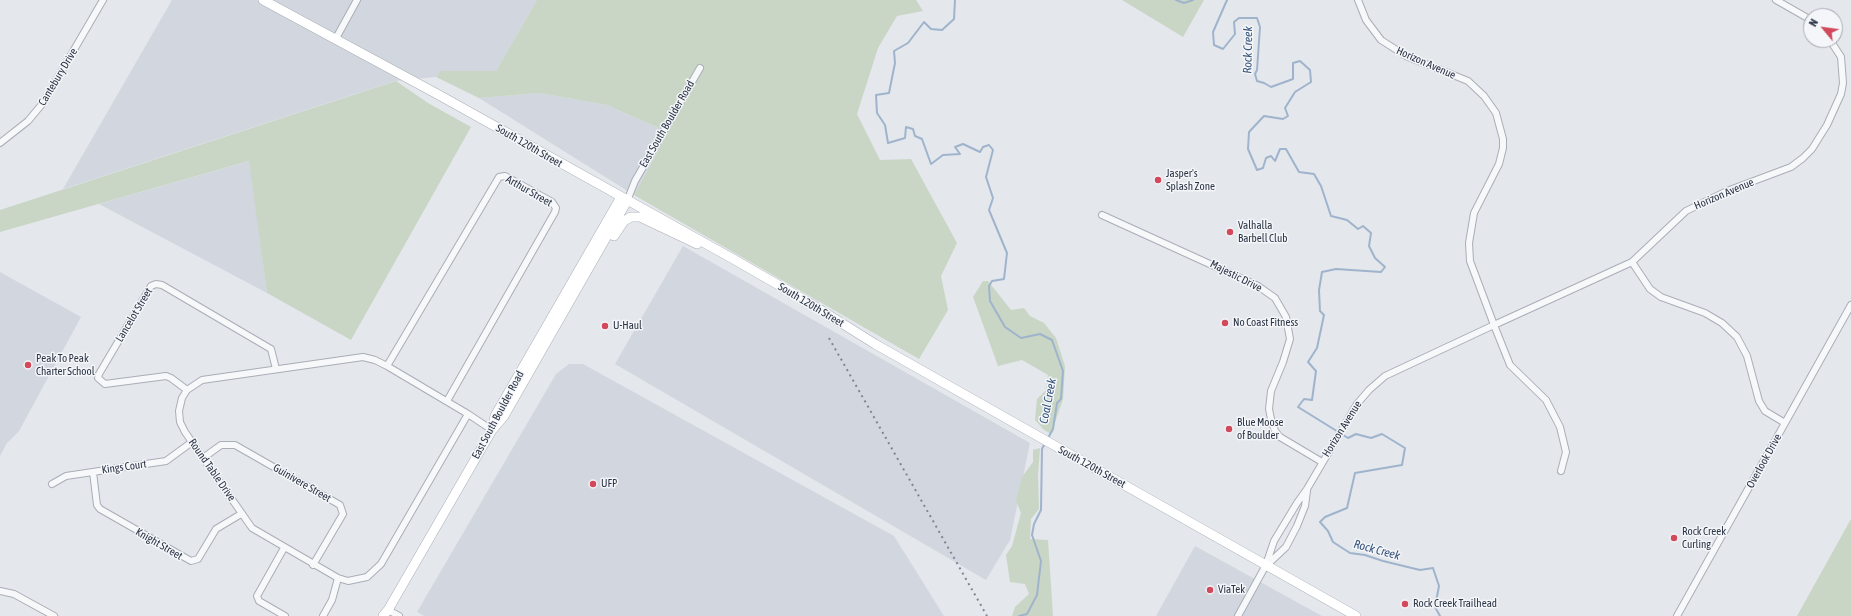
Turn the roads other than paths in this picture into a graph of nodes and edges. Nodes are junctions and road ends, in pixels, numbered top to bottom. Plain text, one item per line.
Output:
1 (103, 0) edge
2 (263, 0) edge
3 (357, 0) edge
4 (1358, 0) edge
5 (1776, 0) edge
6 (1803, 15) edge
7 (335, 40) junction
8 (1835, 48) edge
9 (700, 68) dead end
10 (0, 143) edge
11 (624, 199) junction
12 (1102, 214) dead end
13 (735, 260) junction
14 (1632, 262) junction
15 (1851, 305) edge
16 (561, 316) junction
17 (1494, 325) junction
18 (387, 366) junction
19 (276, 369) junction
20 (187, 390) junction
21 (447, 401) junction
22 (468, 414) junction
23 (1785, 423) junction
24 (492, 430) junction
25 (192, 442) junction
26 (203, 458) junction
27 (1322, 462) junction
28 (1561, 471) dead end
29 (93, 472) junction
30 (52, 484) dead end
31 (1307, 490) junction
32 (241, 514) junction
33 (284, 548) junction
34 (313, 565) junction
35 (1266, 565) junction
36 (338, 578) junction
37 (0, 591) edge
38 (386, 614) edge
39 (51, 615) edge
40 (285, 616) edge
41 (323, 616) edge
42 (399, 616) edge
43 (1238, 616) edge
44 (1356, 616) edge
45 (1677, 616) edge

1 - 10 street, Cantebury Drive
2 - 7 main road, South 120th Street
3 - 7 street
4 - 17 street, Horizon Avenue
5 - 6 street
7 - 11 main road, South 120th Street
8 - 14 street, Horizon Avenue
9 - 11 street, East South Boulder Road
11 - 13 main road, South 120th Street
11 - 16 main road, East South Boulder Road
11 - 24 main road, East South Boulder Road
12 - 27 street, Majestic Drive
13 - 16 main road
13 - 35 main road, South 120th Street
14 - 17 street, Horizon Avenue
14 - 23 street
15 - 23 street, Overlook Drive
16 - 24 main road
17 - 27 street, Horizon Avenue
17 - 28 street
18 - 19 street
18 - 21 street
18 - 21 street, Arthur Street
19 - 20 street
19 - 20 street, Lancelot Street
20 - 25 street, Round Table Drive
21 - 22 street
22 - 24 street
22 - 36 street, Round Table Drive
23 - 45 street, Overlook Drive
24 - 38 main road, East South Boulder Road
25 - 26 street, Round Table Drive
25 - 29 street, Kings Court
26 - 32 street, Round Table Drive
26 - 34 street, Guinivere Street
27 - 31 street, Horizon Avenue
29 - 30 street, Kings Court
29 - 32 street, Knight Street
31 - 35 street, Horizon Avenue
31 - 35 street, Horizon Avenue
32 - 33 street, Round Table Drive
33 - 34 street, Round Table Drive
33 - 40 street
34 - 36 street, Round Table Drive
35 - 43 street
35 - 44 main road, South 120th Street
36 - 41 street
37 - 39 street
38 - 42 street

